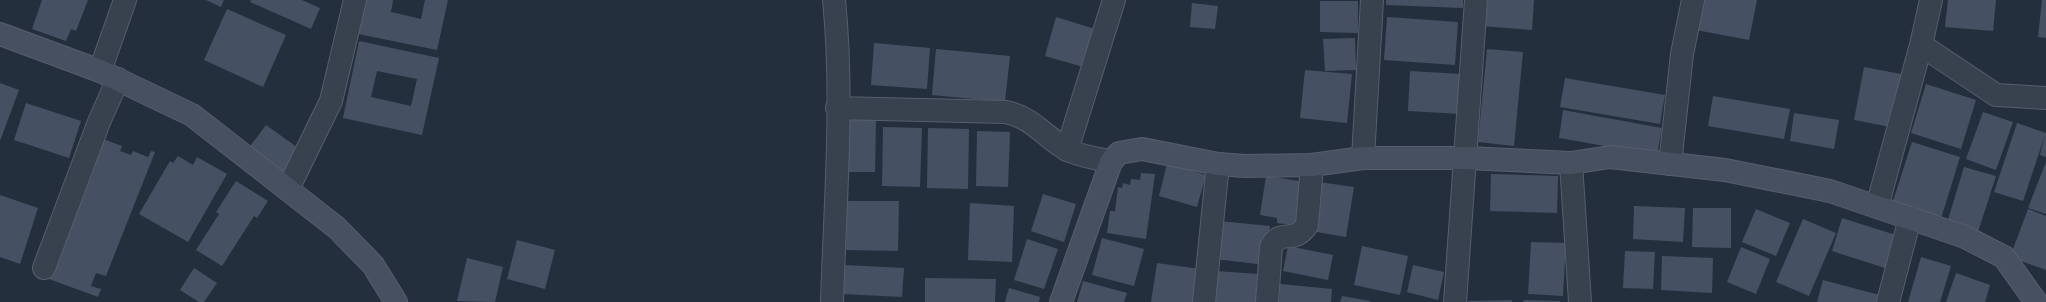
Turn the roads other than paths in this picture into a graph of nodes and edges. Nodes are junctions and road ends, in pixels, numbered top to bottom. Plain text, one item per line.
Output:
1 (125, 0) edge
2 (355, 0) edge
3 (834, 0) edge
4 (1114, 0) edge
5 (1372, 0) edge
6 (1476, 0) edge
7 (1692, 0) edge
8 (1931, 0) edge
9 (0, 34) edge
10 (1921, 45) junction
11 (109, 75) junction
12 (2046, 98) edge
13 (837, 108) junction
14 (1067, 150) junction
15 (1363, 158) junction
16 (1466, 158) junction
17 (1111, 162) junction
18 (1572, 162) junction
19 (1218, 164) junction
20 (1670, 164) junction
21 (1312, 165) junction
22 (288, 189) junction
23 (1877, 207) junction
24 (1910, 218) junction
25 (44, 268) dead end
26 (396, 302) edge
27 (832, 302) edge
28 (1061, 302) edge
29 (1204, 302) edge
30 (1267, 302) edge
31 (1455, 302) edge
32 (1580, 302) edge
33 (1888, 302) edge
34 (2036, 302) edge

1 - 11 street
2 - 22 street
3 - 13 street
4 - 14 street
5 - 15 street
6 - 16 street
7 - 20 street
8 - 10 street
9 - 11 street
10 - 12 street
10 - 23 street
11 - 22 street
11 - 25 street
13 - 14 street
13 - 27 street
14 - 17 street
15 - 16 street
15 - 21 street
16 - 18 street
16 - 31 street
17 - 19 street
17 - 28 street
18 - 20 street
18 - 32 street
19 - 21 street
19 - 29 street
20 - 23 street
21 - 30 street
22 - 26 street
23 - 24 street
24 - 33 street
24 - 34 street

